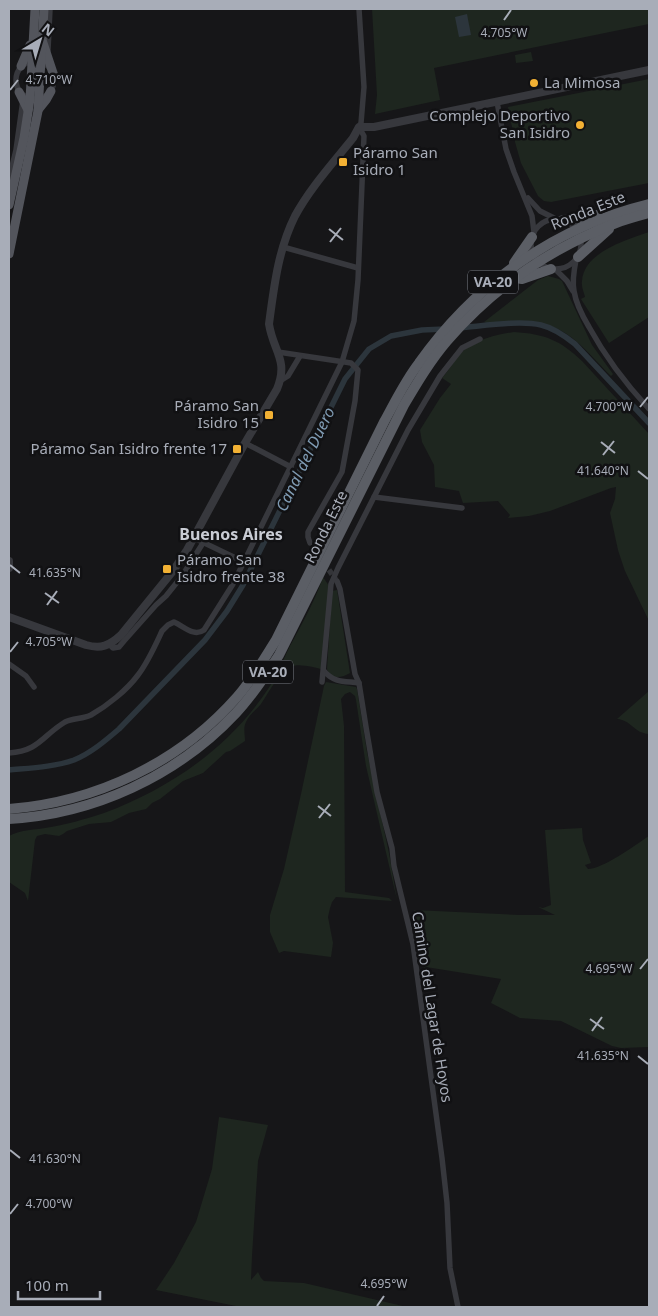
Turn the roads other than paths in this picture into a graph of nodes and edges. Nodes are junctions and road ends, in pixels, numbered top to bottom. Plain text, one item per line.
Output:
1 (35, 9) edge
2 (44, 9) edge
3 (50, 9) edge
4 (358, 9) edge
5 (33, 36) junction
6 (40, 59) junction
7 (21, 66) junction
8 (649, 70) edge
9 (54, 76) joint
10 (51, 91) junction
11 (28, 98) junction
12 (497, 102) junction
13 (38, 111) junction
14 (359, 127) junction
15 (9, 179) edge
16 (523, 191) junction
17 (649, 204) edge
18 (9, 205) edge
19 (649, 213) edge
20 (615, 218) junction
21 (560, 219) junction
22 (578, 234) junction
23 (533, 235) junction
24 (283, 247) junction
25 (9, 254) edge
26 (535, 257) junction
27 (577, 258) junction
28 (358, 268) junction
29 (554, 269) junction
30 (513, 273) junction
31 (574, 292) junction
32 (480, 338) dead end
33 (442, 340) junction
34 (278, 352) junction
35 (300, 356) junction
36 (342, 362) junction
37 (280, 381) junction
38 (649, 409) edge
39 (245, 443) junction
40 (291, 467) junction
41 (374, 497) junction
42 (462, 508) dead end
43 (194, 538) junction
44 (203, 543) junction
45 (310, 543) dead end
46 (9, 561) edge
47 (244, 562) junction
48 (9, 568) edge
49 (337, 581) tunnel mouth
50 (9, 617) edge
51 (109, 644) junction
52 (9, 664) edge
53 (324, 671) junction
54 (322, 682) dead end
55 (360, 683) junction
56 (34, 687) dead end
57 (9, 754) edge
58 (9, 802) edge
59 (24, 808) junction
60 (9, 809) edge
61 (14, 819) edge
62 (9, 824) edge
63 (458, 1307) edge

1 - 5 main road
2 - 6 main road
3 - 6 street
4 - 14 street
5 - 6 main road
5 - 7 main road
6 - 7 street
6 - 9 main road
6 - 11 main road
7 - 11 street
8 - 12 street
9 - 10 street
10 - 11 street
10 - 13 main road
11 - 13 main road
11 - 15 street
11 - 18 main road
12 - 14 street
12 - 16 street
13 - 25 main road
14 - 24 street
14 - 28 street
16 - 21 street
16 - 23 street
17 - 20 highway, Ronda Este / VA-20
19 - 20 highway, Ronda Este / VA-20
20 - 21 highway
20 - 22 highway, Ronda Este / VA-20
20 - 27 highway
21 - 22 street
21 - 23 street
22 - 26 highway, Ronda Este / VA-20
22 - 27 street
23 - 26 street
23 - 30 highway
24 - 28 street
24 - 34 street
26 - 29 street
26 - 30 highway, Ronda Este / VA-20
27 - 29 street
27 - 31 street
28 - 36 street
29 - 30 highway
29 - 31 street
30 - 33 highway, Ronda Este / VA-20
31 - 38 street
32 - 41 street
33 - 59 highway, Ronda Este / VA-20
33 - 61 highway, Ronda Este / VA-20
34 - 35 street
34 - 37 street
35 - 36 street
35 - 37 street
36 - 40 street
36 - 45 street
37 - 39 street
39 - 40 street
39 - 43 street
40 - 47 street
41 - 42 street
41 - 53 street
43 - 44 street
43 - 51 street
44 - 47 street
44 - 51 street
46 - 48 street
47 - 57 street
49 - 55 street, Camino del Lagar de Hoyos
50 - 51 street
52 - 56 street
53 - 54 street
53 - 55 street
55 - 63 street, Camino del Lagar de Hoyos
58 - 59 highway
59 - 60 highway, Ronda Este / VA-20
61 - 62 highway

